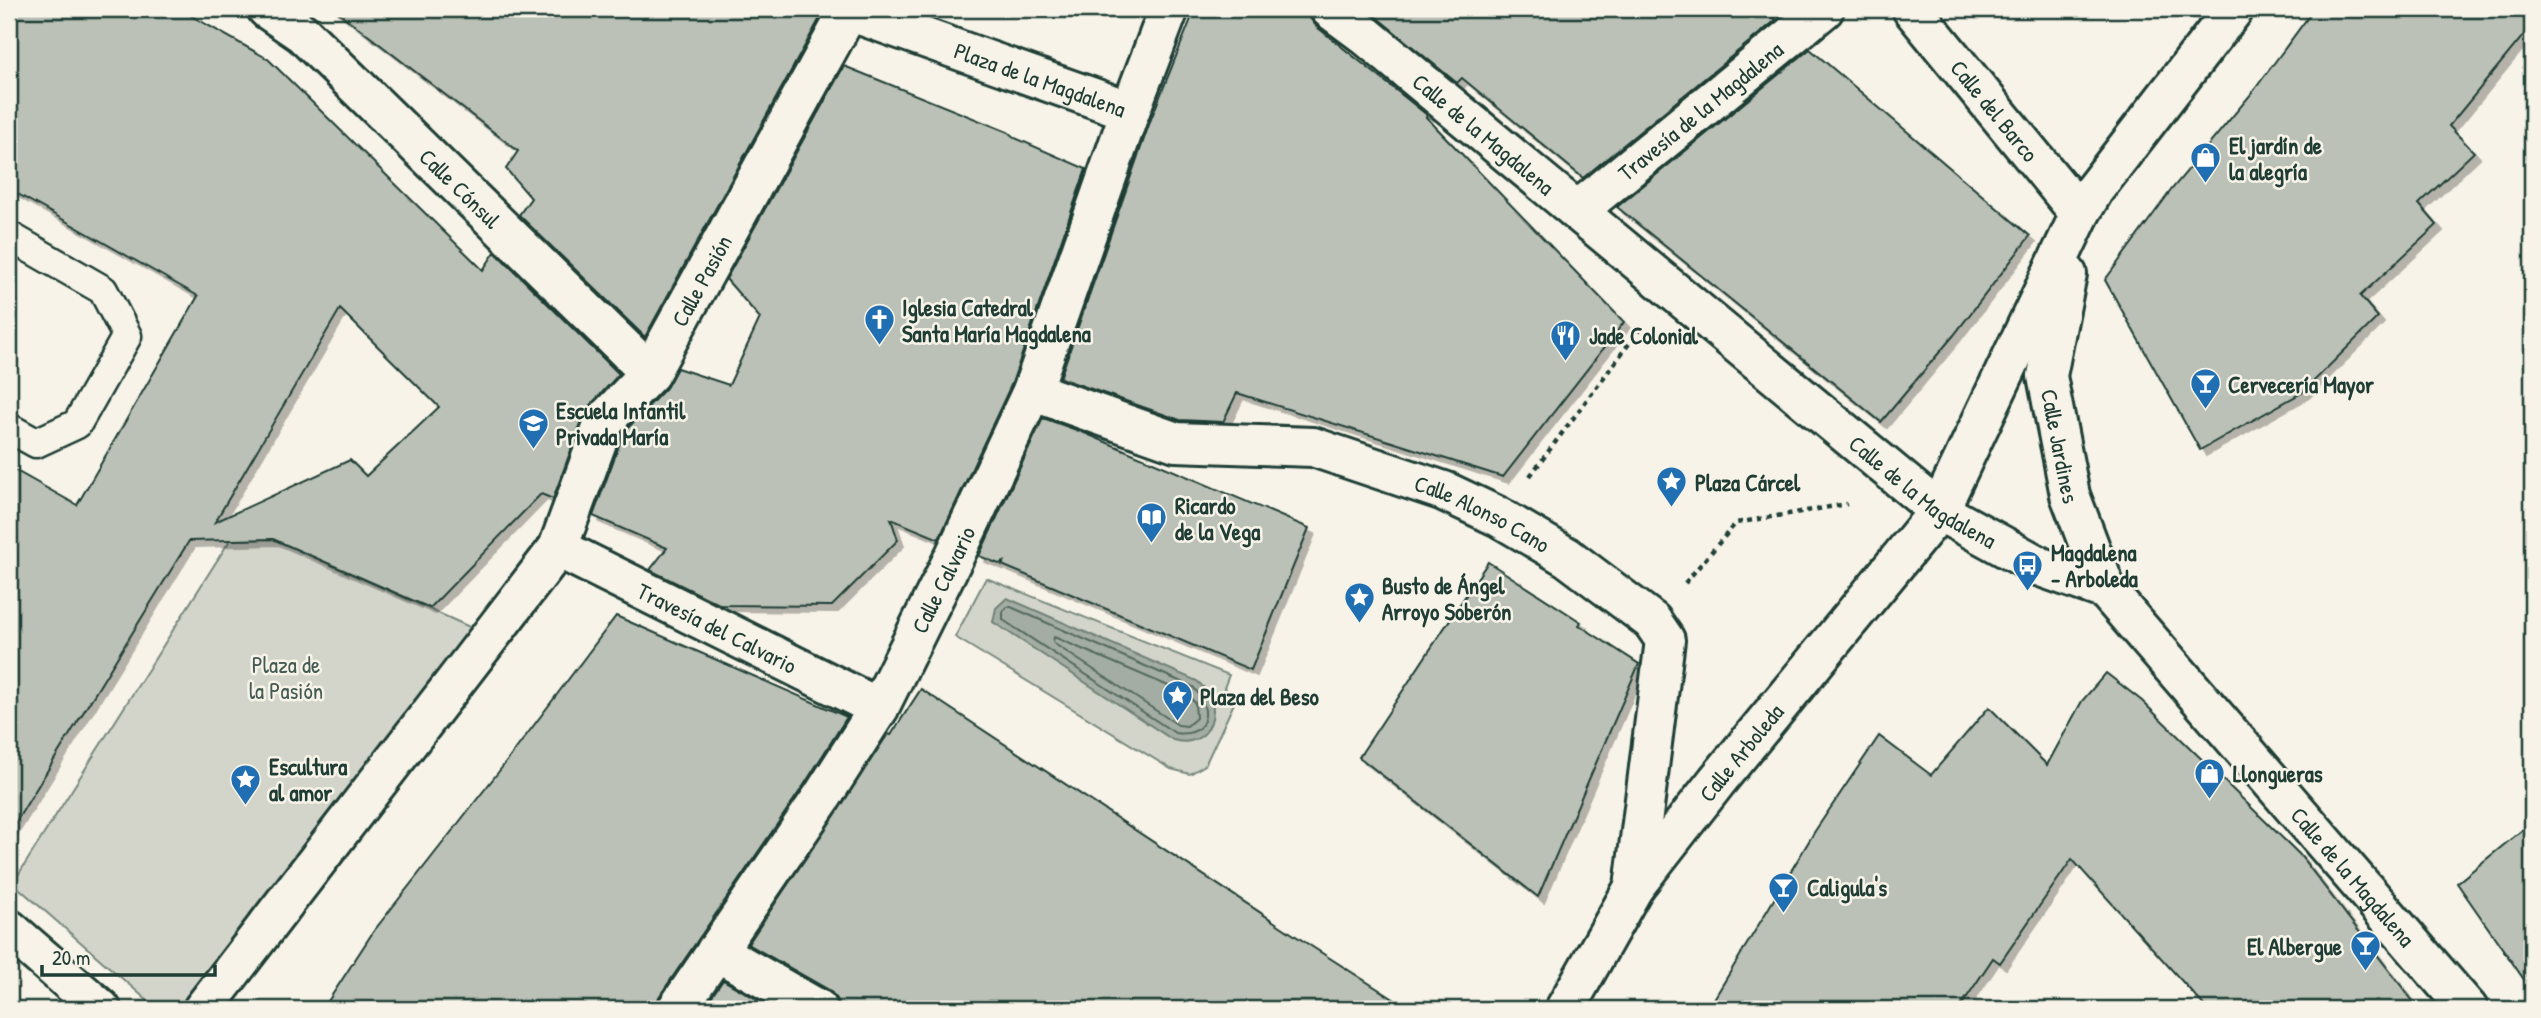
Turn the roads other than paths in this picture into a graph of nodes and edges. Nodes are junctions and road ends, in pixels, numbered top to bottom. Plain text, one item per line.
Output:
1 (267, 9) edge
2 (1168, 9) edge
3 (1330, 9) edge
4 (1824, 9) edge
5 (1912, 9) edge
6 (2234, 9) edge
7 (850, 10) edge
8 (1130, 111) junction
9 (1577, 211) junction
10 (2080, 214) junction
11 (9, 236) edge
12 (650, 373) junction
13 (1032, 391) junction
14 (9, 428) edge
15 (1939, 511) junction
16 (558, 548) junction
17 (2106, 590) junction
18 (879, 708) junction
19 (1634, 887) junction
20 (9, 929) edge
21 (716, 951) junction
22 (101, 1009) edge
23 (203, 1009) edge
24 (677, 1009) edge
25 (818, 1009) edge
26 (1565, 1009) edge
27 (2468, 1009) edge

1 - 12 street, Calle Cónsul
2 - 8 street, Plaza de la Magdalena
3 - 9 street, Calle de la Magdalena
4 - 9 street, Travesía de la Magdalena
5 - 10 street, Calle del Barco
6 - 10 street, Calle Jardines
7 - 8 street, Plaza de la Magdalena
7 - 12 street, Calle Pasión
8 - 13 street, Calle Calvario
9 - 15 street, Calle de la Magdalena
10 - 15 street, Calle Jardines
10 - 17 street, Calle Jardines
11 - 14 lane
12 - 16 street, Calle Pasión
13 - 18 street, Calle Calvario
13 - 19 street, Calle Alonso Cano
15 - 17 street, Calle de la Magdalena
15 - 19 street, Calle Arboleda
16 - 18 street, Travesía del Calvario
16 - 23 street
17 - 27 street, Calle de la Magdalena
18 - 21 street, Calle Calvario
19 - 26 street, Calle Arboleda
20 - 22 street
21 - 24 street, Calle Calvario
21 - 25 street

